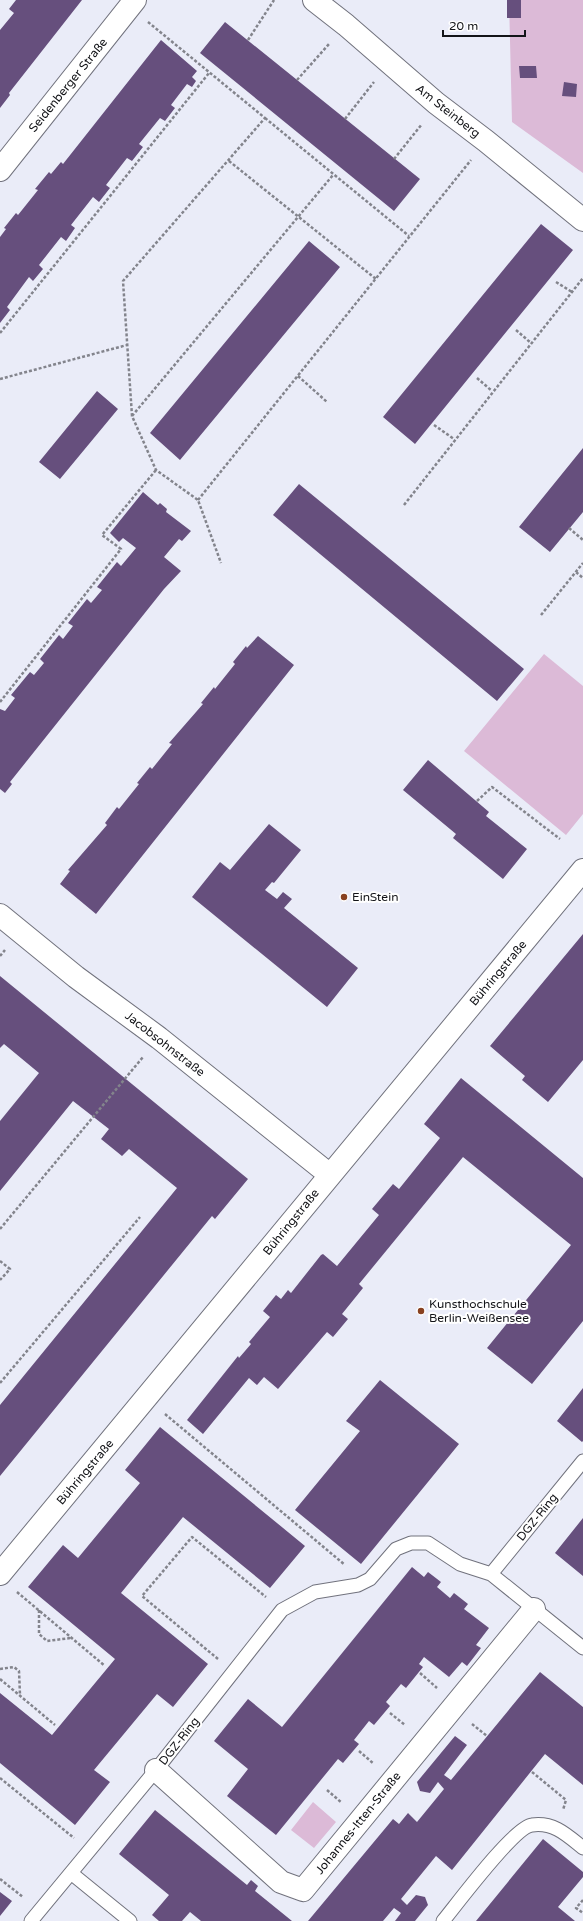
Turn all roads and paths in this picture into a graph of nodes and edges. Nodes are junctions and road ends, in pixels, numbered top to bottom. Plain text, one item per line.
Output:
1 (135, 0) edge
2 (274, 0) edge
3 (314, 0) edge
4 (146, 21) dead end
5 (346, 25) junction
6 (248, 40) dead end
7 (388, 62) junction
8 (209, 73) junction
9 (297, 80) dead end
10 (436, 103) junction
11 (265, 118) junction
12 (346, 119) dead end
13 (486, 141) junction
14 (394, 158) dead end
15 (229, 161) junction
16 (0, 170) edge
17 (333, 174) junction
18 (299, 217) junction
19 (583, 220) edge
20 (409, 236) junction
21 (376, 278) junction
22 (583, 278) edge
23 (556, 282) dead end
24 (572, 292) junction
25 (516, 330) dead end
26 (0, 333) edge
27 (531, 343) junction
28 (127, 345) junction
29 (298, 376) junction
30 (477, 378) dead end
31 (0, 379) edge
32 (492, 391) junction
33 (327, 402) dead end
34 (132, 416) junction
35 (434, 425) dead end
36 (454, 439) junction
37 (156, 470) junction
38 (198, 500) junction
39 (404, 505) dead end
40 (569, 528) dead end
41 (583, 540) edge
42 (221, 563) dead end
43 (583, 563) edge
44 (576, 572) junction
45 (583, 578) edge
46 (541, 615) dead end
47 (0, 702) edge
48 (477, 801) dead end
49 (560, 839) dead end
50 (583, 870) edge
51 (0, 915) edge
52 (159, 1038) junction
53 (330, 1175) junction
54 (140, 1217) dead end
55 (0, 1229) edge
56 (0, 1261) edge
57 (0, 1280) edge
58 (0, 1383) edge
59 (146, 1398) junction
60 (583, 1461) edge
61 (0, 1573) edge
62 (491, 1574) junction
63 (345, 1588) junction
64 (15, 1590) dead end
65 (534, 1609) junction
66 (39, 1610) junction
67 (282, 1610) junction
68 (72, 1638) junction
69 (583, 1648) edge
70 (105, 1666) dead end
71 (0, 1669) edge
72 (233, 1672) junction
73 (0, 1679) edge
74 (20, 1695) junction
75 (56, 1725) dead end
76 (156, 1770) junction
77 (532, 1772) dead end
78 (0, 1778) edge
79 (558, 1828) junction
80 (583, 1848) edge
81 (89, 1851) junction
82 (71, 1873) junction
83 (0, 1879) edge
84 (583, 1900) edge
85 (40, 1910) junction
86 (583, 1913) edge
87 (30, 1921) edge
88 (130, 1921) edge
89 (443, 1921) edge

1 - 16 street, Seidenberger Straße
2 - 6 path
3 - 5 street, Am Steinberg
4 - 8 path
5 - 7 street, Am Steinberg
5 - 9 path
7 - 10 street, Am Steinberg
7 - 12 path
8 - 11 path
8 - 26 path
10 - 13 street, Am Steinberg
10 - 14 path
11 - 15 path
11 - 17 path
13 - 19 street, Am Steinberg
13 - 20 path
15 - 18 path
15 - 28 path
17 - 18 path
17 - 20 path
18 - 21 path
18 - 34 path
20 - 21 path
21 - 29 path
22 - 24 path
23 - 24 path
24 - 27 path
25 - 27 path
27 - 32 path
28 - 31 path
28 - 34 path
29 - 33 path
29 - 38 path
30 - 32 path
32 - 36 path
34 - 37 path
35 - 36 path
36 - 39 path
37 - 38 path
37 - 47 path
38 - 42 path
40 - 41 path
43 - 44 path
44 - 45 path
44 - 46 path
48 - 49 path
50 - 53 street, Bühringstraße
51 - 52 street, Jacobsohnstraße
52 - 53 street, Jacobsohnstraße
52 - 55 path
53 - 59 street, Bühringstraße
54 - 58 path
56 - 57 path
59 - 61 street, Bühringstraße
59 - 63 path
60 - 62 lane, DGZ-Ring
62 - 63 lane, DGZ-Ring
62 - 65 lane
63 - 67 lane, DGZ-Ring
64 - 66 path
65 - 69 lane
65 - 76 street, Johannes-Itten-Straße
66 - 68 path
66 - 68 path
67 - 72 lane, DGZ-Ring
67 - 72 path
68 - 70 path
71 - 74 path
72 - 76 lane, DGZ-Ring
73 - 74 path
74 - 75 path
76 - 81 lane, DGZ-Ring
77 - 79 path
78 - 81 path
79 - 80 lane
79 - 89 lane
81 - 82 lane, DGZ-Ring
82 - 85 lane, DGZ-Ring
82 - 88 lane
83 - 85 path
84 - 86 path
85 - 87 lane, DGZ-Ring

